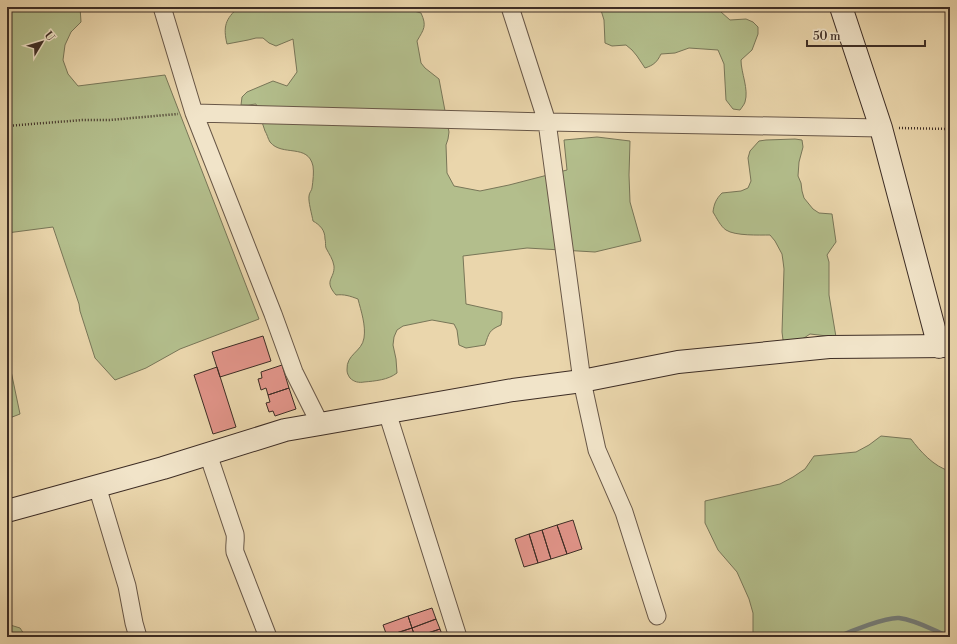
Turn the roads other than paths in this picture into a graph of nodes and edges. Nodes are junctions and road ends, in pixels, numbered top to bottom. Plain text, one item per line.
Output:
1 (162, 7) edge
2 (510, 7) edge
3 (841, 7) edge
4 (194, 113) junction
5 (548, 122) junction
6 (881, 128) junction
7 (944, 347) edge
8 (582, 381) junction
9 (387, 412) junction
10 (320, 424) junction
11 (208, 454) junction
12 (97, 486) junction
13 (7, 511) edge
14 (657, 616) dead end
15 (138, 637) edge
16 (268, 637) edge
17 (458, 637) edge

1 - 4 street
2 - 5 street
3 - 6 main road
4 - 5 street
4 - 10 street
5 - 6 street
5 - 8 street
6 - 7 main road
7 - 8 main road
8 - 9 main road
8 - 14 street
9 - 10 main road
9 - 17 street
10 - 11 main road
11 - 12 main road
11 - 16 street
12 - 13 main road
12 - 15 street

